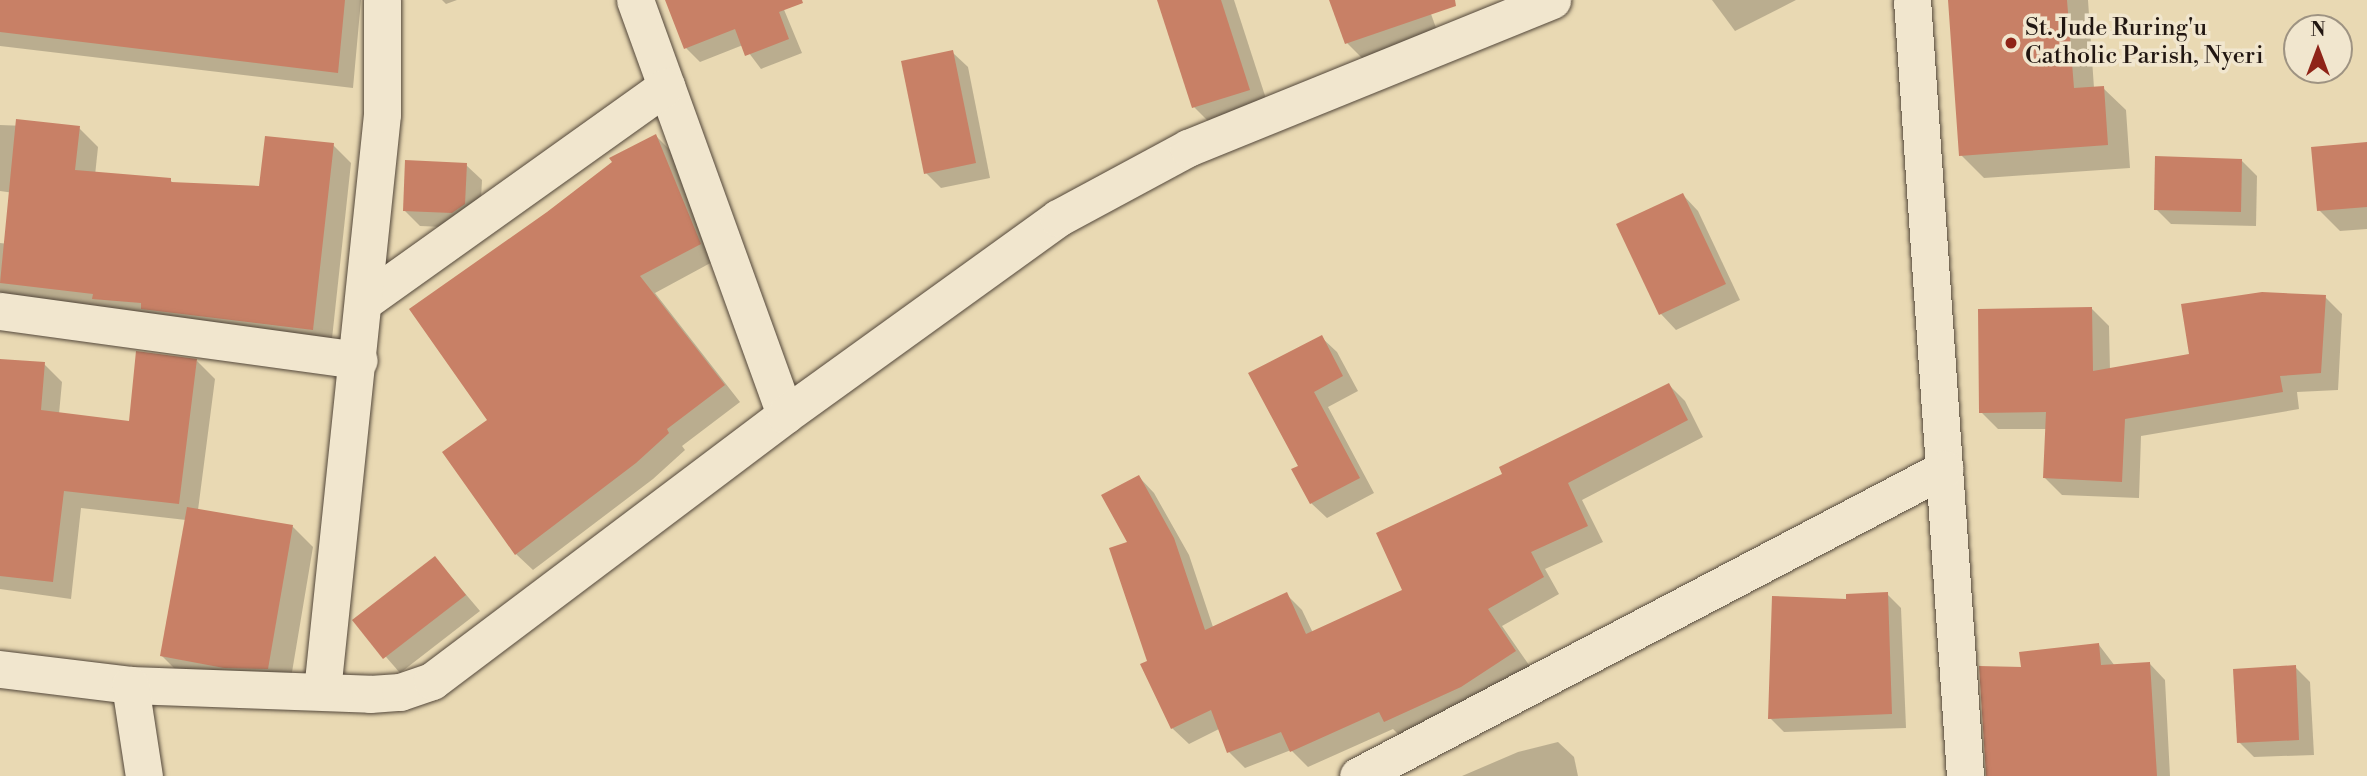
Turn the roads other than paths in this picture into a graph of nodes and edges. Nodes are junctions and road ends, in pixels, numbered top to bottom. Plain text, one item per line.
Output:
1 (382, 0) edge
2 (635, 0) edge
3 (1552, 0) edge
4 (1912, 0) edge
5 (666, 86) junction
6 (365, 301) junction
7 (0, 311) edge
8 (359, 360) junction
9 (785, 415) junction
10 (1944, 469) junction
11 (0, 669) edge
12 (130, 685) junction
13 (322, 691) junction
14 (144, 776) edge
15 (1358, 776) edge
16 (1965, 776) edge

1 - 6 street
2 - 5 street
3 - 9 street
4 - 10 street
5 - 6 street
5 - 9 street
6 - 8 street
7 - 8 street
8 - 13 street
9 - 13 street
10 - 15 street
10 - 16 street
11 - 12 street
12 - 13 street
12 - 14 street

